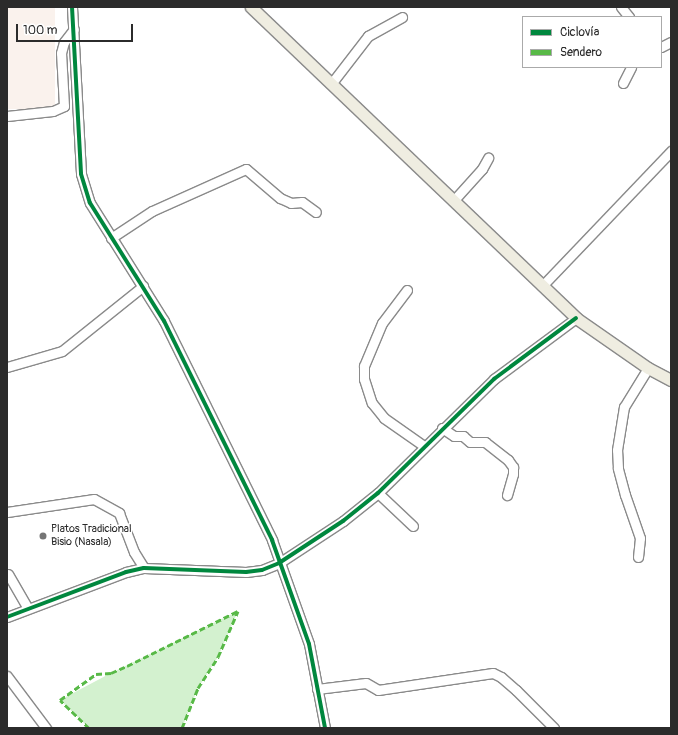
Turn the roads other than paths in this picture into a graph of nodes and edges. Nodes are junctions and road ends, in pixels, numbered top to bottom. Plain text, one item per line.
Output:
1 (72, 7) edge
2 (251, 7) edge
3 (621, 7) edge
4 (628, 16) edge
5 (402, 17) dead end
6 (74, 29) junction
7 (671, 42) edge
8 (662, 46) edge
9 (630, 68) edge
10 (622, 83) dead end
11 (331, 84) junction
12 (7, 116) edge
13 (671, 150) edge
14 (488, 158) dead end
15 (454, 200) junction
16 (316, 212) dead end
17 (110, 238) junction
18 (143, 286) junction
19 (542, 286) junction
20 (407, 290) dead end
21 (576, 318) junction
22 (7, 367) edge
23 (648, 368) junction
24 (671, 380) edge
25 (442, 428) junction
26 (424, 446) junction
27 (378, 493) junction
28 (507, 494) dead end
29 (7, 512) edge
30 (413, 526) dead end
31 (638, 557) dead end
32 (279, 563) junction
33 (144, 568) junction
34 (8, 574) dead end
35 (28, 608) junction
36 (7, 617) edge
37 (7, 676) edge
38 (317, 689) junction
39 (46, 728) edge
40 (324, 728) edge
41 (554, 728) edge

1 - 6 street
2 - 11 main road
3 - 4 street
5 - 11 street
6 - 12 street
6 - 17 street
7 - 8 street
9 - 10 street
11 - 15 main road
13 - 19 street
14 - 15 street
15 - 19 main road
16 - 17 street
17 - 18 street
18 - 22 street
18 - 32 street
19 - 21 main road
20 - 26 street
21 - 23 main road
21 - 25 street
23 - 24 main road
23 - 31 street
25 - 26 street
25 - 28 street
26 - 27 street
27 - 30 street
27 - 32 street
29 - 33 street
32 - 33 street
32 - 38 street
33 - 35 street
34 - 35 street
35 - 36 street
37 - 39 street
38 - 40 street
38 - 41 street

